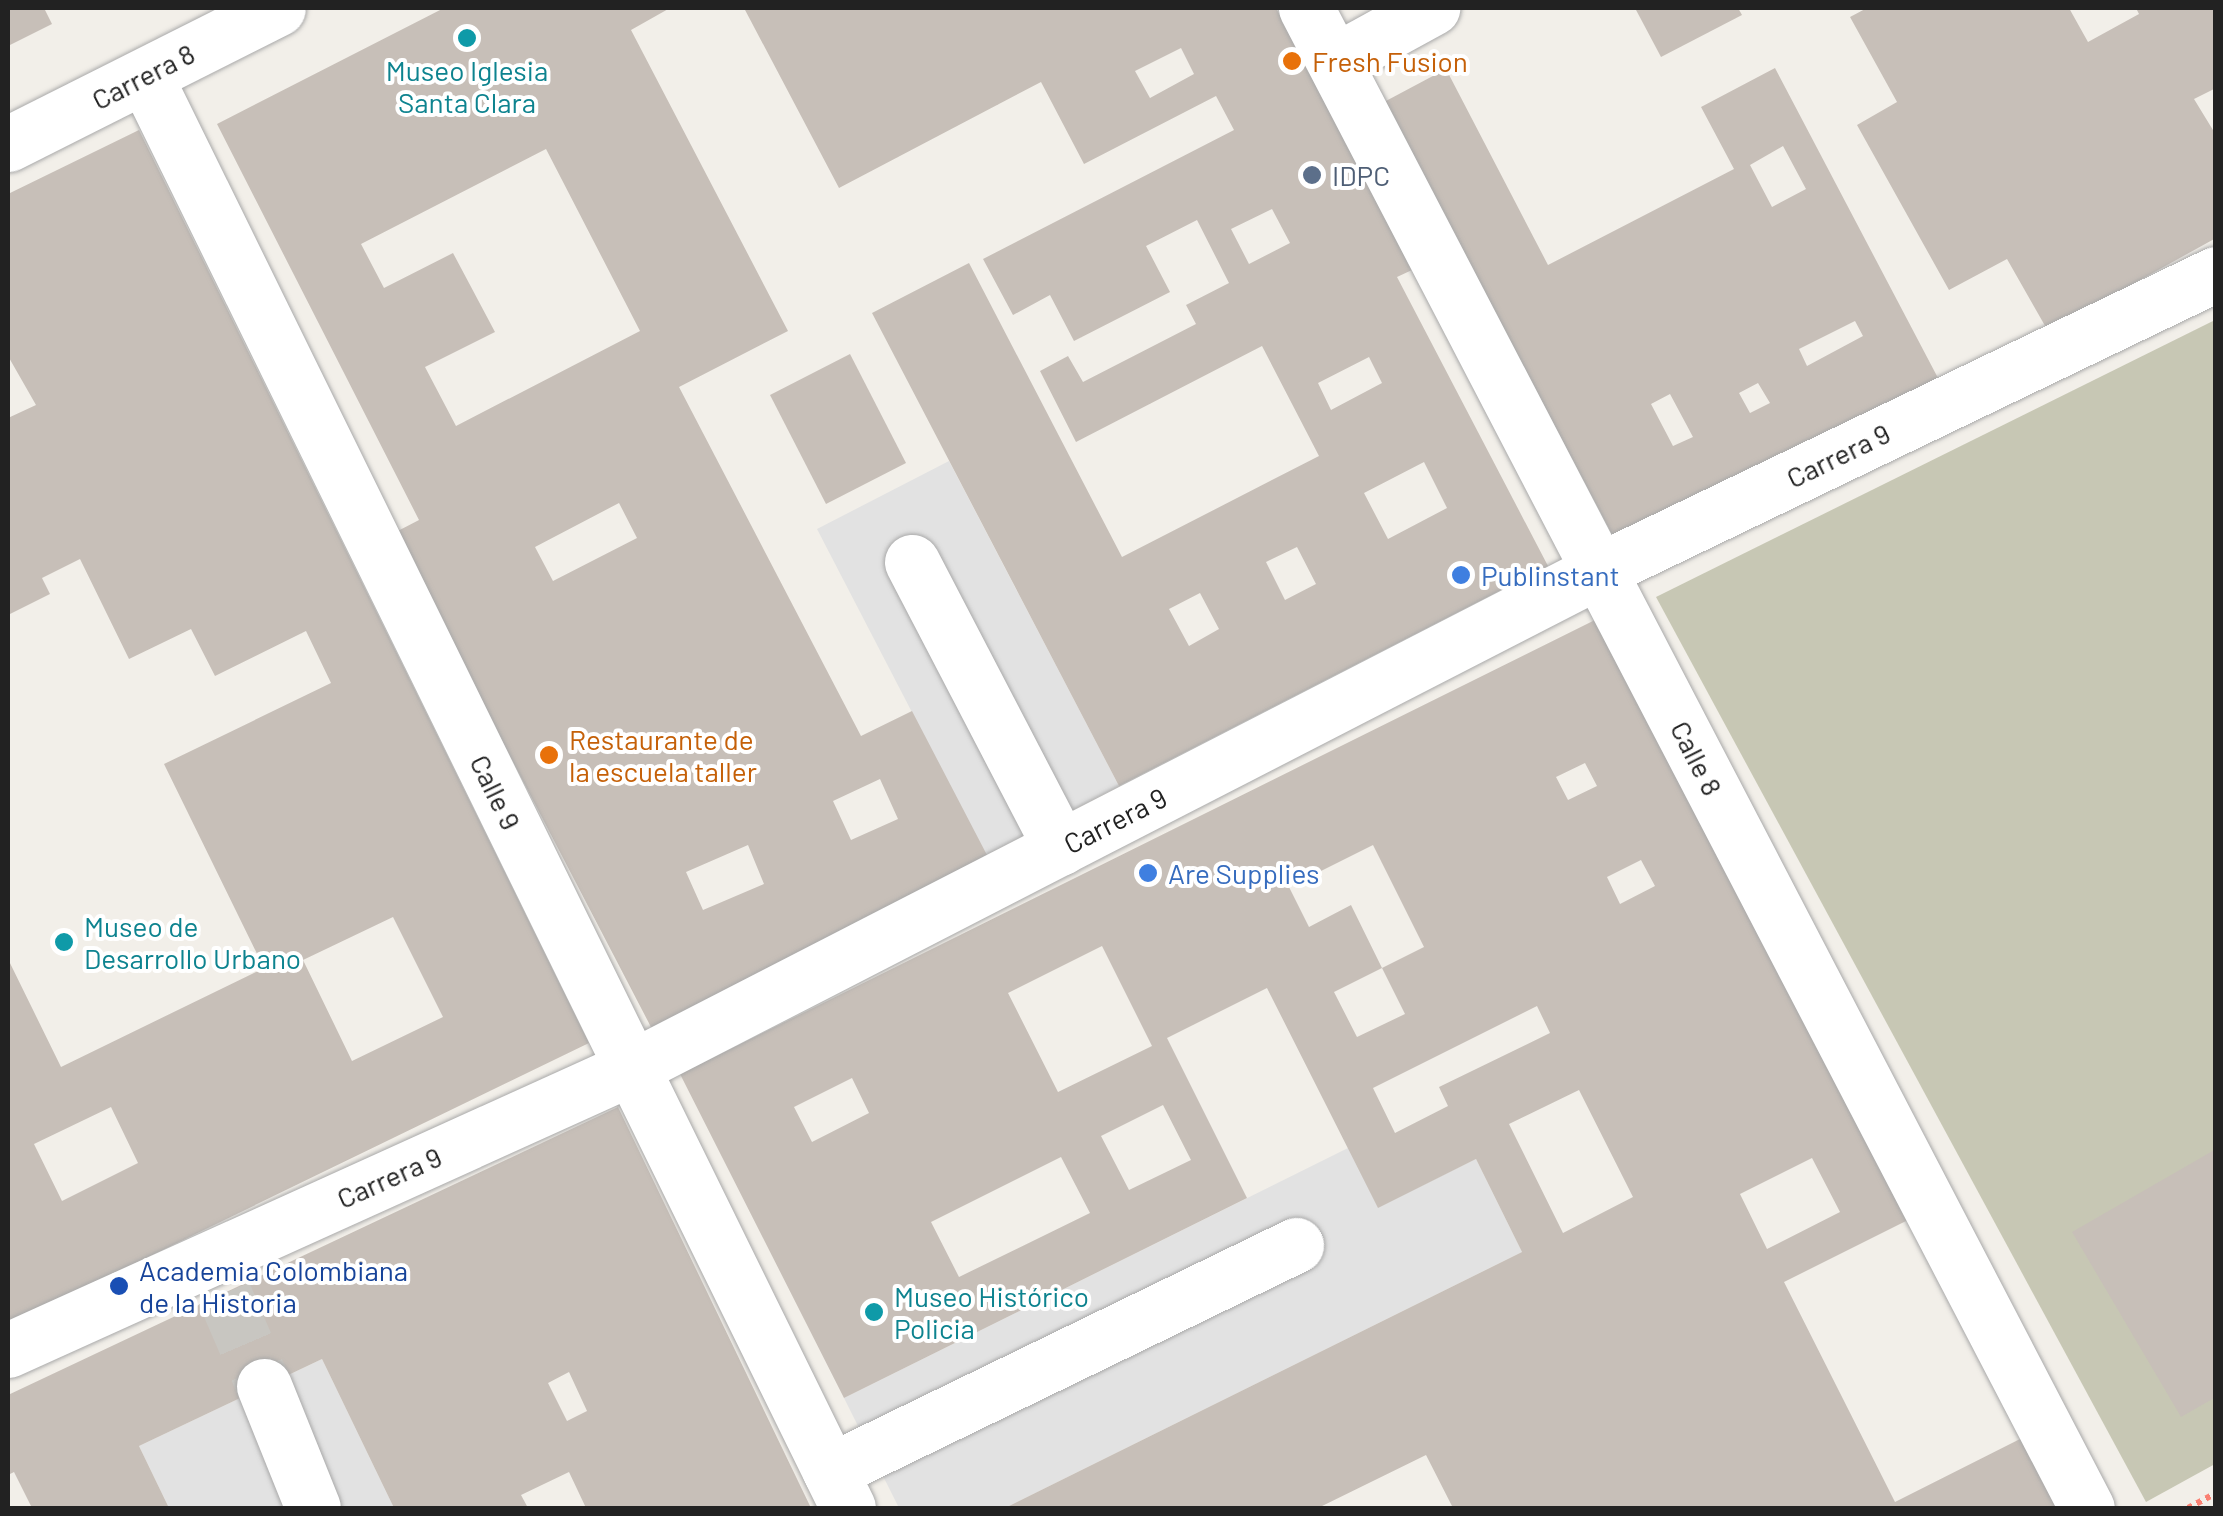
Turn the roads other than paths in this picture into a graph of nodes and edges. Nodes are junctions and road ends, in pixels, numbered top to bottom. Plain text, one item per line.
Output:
1 (278, 8) edge
2 (1306, 8) edge
3 (1432, 8) edge
4 (1335, 61) junction
5 (145, 76) junction
6 (8, 144) edge
7 (2216, 274) edge
8 (912, 562) dead end
9 (1600, 570) junction
10 (1061, 848) junction
11 (632, 1068) junction
12 (1296, 1244) dead end
13 (8, 1350) edge
14 (264, 1386) tunnel mouth
15 (839, 1490) edge
16 (313, 1508) edge
17 (2087, 1508) edge

1 - 5 street, Carrera 8
2 - 4 street, Calle 8
3 - 4 street
4 - 9 street, Calle 8
5 - 6 street, Carrera 8
5 - 11 street, Calle 9
7 - 9 street, Carrera 9
8 - 10 street
9 - 10 street, Carrera 9
9 - 17 street, Calle 8
10 - 11 street, Carrera 9
11 - 13 street, Carrera 9
11 - 15 street, Calle 9
12 - 15 street
14 - 16 street

